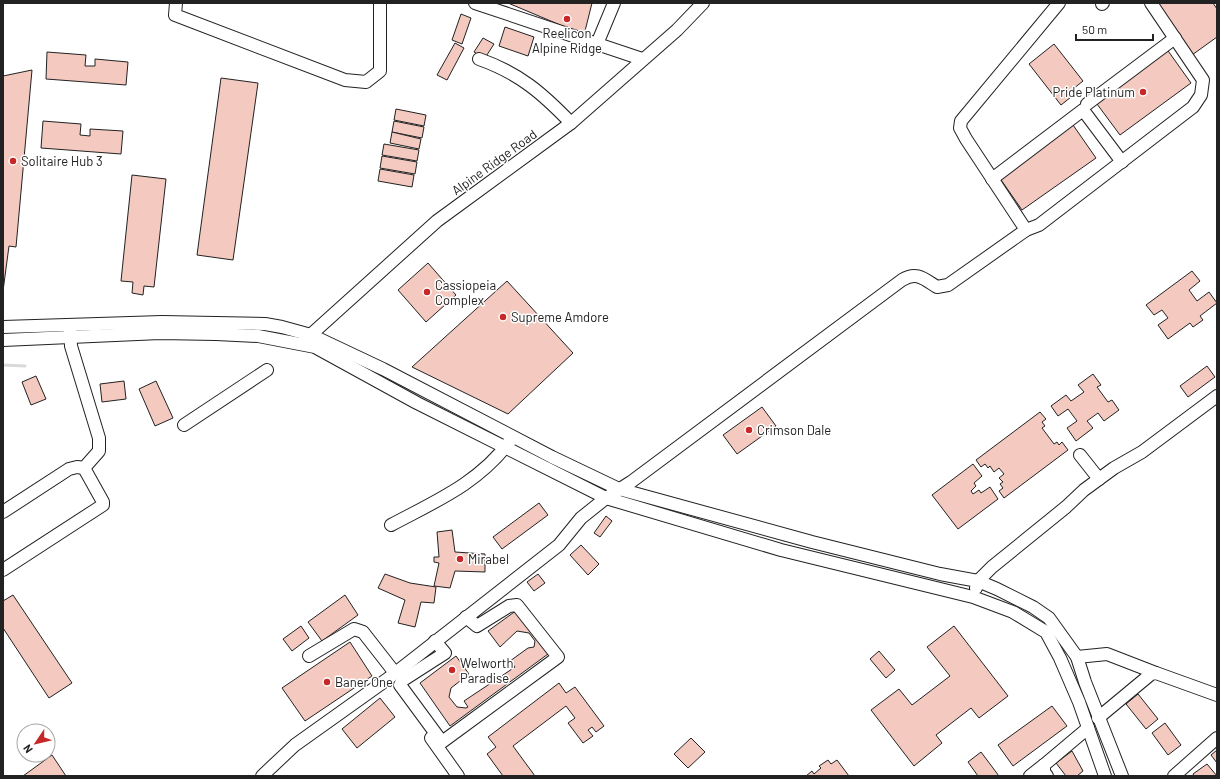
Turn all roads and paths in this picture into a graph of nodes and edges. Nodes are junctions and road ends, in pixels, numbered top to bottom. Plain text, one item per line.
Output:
1 (176, 3) edge
2 (380, 3) edge
3 (475, 3) edge
4 (614, 3) edge
5 (704, 3) edge
6 (1059, 3) edge
7 (1151, 3) edge
8 (1175, 38) junction
9 (597, 44) junction
10 (479, 59) dead end
11 (642, 59) junction
12 (1087, 104) dead end
13 (572, 123) junction
14 (1122, 162) junction
15 (992, 179) junction
16 (1026, 230) junction
17 (3, 327) edge
18 (70, 330) junction
19 (310, 335) junction
20 (3, 340) edge
21 (301, 344) junction
22 (266, 370) dead end
23 (1217, 396) edge
24 (184, 424) dead end
25 (513, 436) junction
26 (505, 448) junction
27 (1080, 455) dead end
28 (84, 468) junction
29 (1099, 479) junction
30 (620, 489) junction
31 (606, 498) junction
32 (3, 512) edge
33 (391, 525) dead end
34 (3, 570) edge
35 (978, 581) junction
36 (973, 597) junction
37 (466, 618) junction
38 (436, 641) junction
39 (309, 656) dead end
40 (1076, 656) junction
41 (1156, 673) junction
42 (392, 676) junction
43 (1217, 696) edge
44 (1098, 718) junction
45 (1088, 728) junction
46 (1217, 738) edge
47 (1045, 770) edge
48 (262, 776) edge
49 (458, 776) edge
50 (1030, 776) edge
51 (1105, 776) edge
52 (1122, 776) edge
53 (1174, 776) edge

1 - 2 street
3 - 9 street
4 - 9 street
5 - 11 street, Alpine Ridge Road
6 - 15 street
7 - 8 street
8 - 12 street
8 - 14 street
9 - 11 street
10 - 13 street
11 - 13 street, Alpine Ridge Road
13 - 19 street, Alpine Ridge Road
14 - 15 street
14 - 16 street
15 - 16 street
16 - 30 street
17 - 18 street
18 - 19 street
18 - 20 street
18 - 21 street
18 - 28 street
19 - 21 street, Alpine Ridge Road
19 - 25 street
21 - 26 street
22 - 24 street
23 - 29 street
25 - 26 street
25 - 30 street
26 - 31 street
26 - 33 street
27 - 29 street
28 - 32 street
28 - 34 street
29 - 35 street
30 - 31 street
30 - 35 street
31 - 36 street
31 - 37 street
35 - 36 street
35 - 40 street
36 - 45 street
37 - 38 street
37 - 38 street
38 - 42 street
39 - 42 street
40 - 41 street
40 - 44 street
41 - 43 street
41 - 44 street
42 - 48 street
42 - 49 street
44 - 52 street
45 - 47 street
45 - 51 street
46 - 53 street
47 - 50 street

